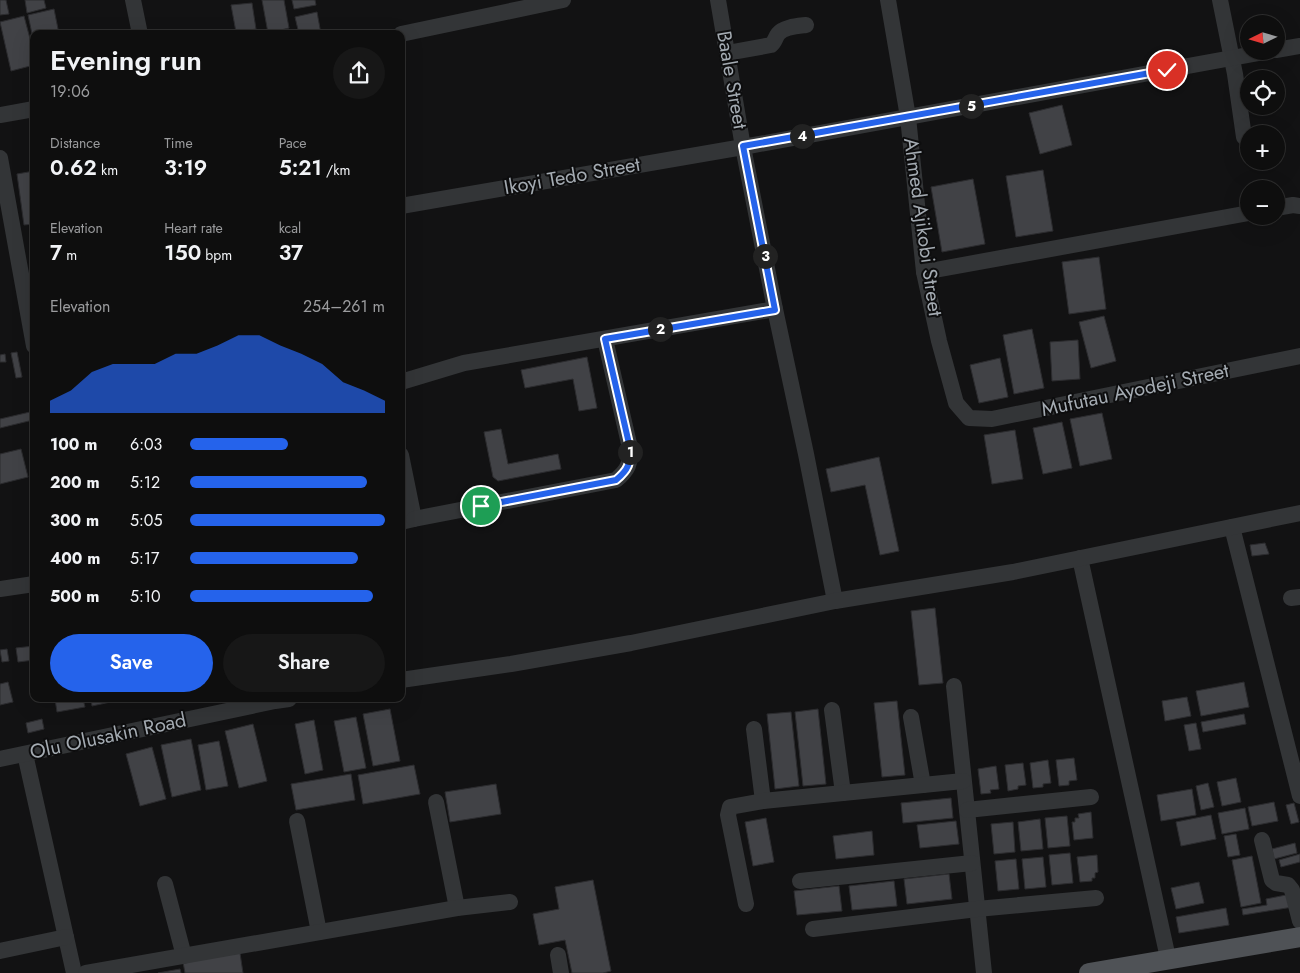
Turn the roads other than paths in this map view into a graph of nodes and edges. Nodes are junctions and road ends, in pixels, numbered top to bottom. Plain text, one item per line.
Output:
1 (133, 0) edge
2 (563, 0) edge
3 (718, 0) edge
4 (888, 0) edge
5 (1220, 0) edge
6 (540, 2) edge
7 (806, 24) dead end
8 (139, 30) edge
9 (405, 33) edge
10 (1300, 46) edge
11 (1285, 48) edge
12 (727, 53) junction
13 (1240, 57) edge
14 (1232, 58) junction
15 (30, 110) edge
16 (0, 115) edge
17 (908, 117) junction
18 (1242, 125) edge
19 (743, 146) junction
20 (0, 158) edge
21 (405, 205) edge
22 (1285, 206) edge
23 (1300, 206) edge
24 (1240, 215) edge
25 (924, 272) junction
26 (775, 310) junction
27 (30, 324) edge
28 (605, 339) junction
29 (1300, 356) edge
30 (405, 381) edge
31 (969, 418) joint
32 (405, 493) edge
33 (1300, 513) edge
34 (408, 521) edge
35 (1232, 527) junction
36 (1080, 558) junction
37 (30, 585) edge
38 (0, 589) edge
39 (836, 601) junction
40 (405, 679) edge
41 (954, 686) dead end
42 (265, 702) edge
43 (832, 710) dead end
44 (911, 717) dead end
45 (754, 729) dead end
46 (25, 754) junction
47 (0, 759) edge
48 (963, 781) junction
49 (923, 785) junction
50 (843, 793) junction
51 (1300, 796) edge
52 (1091, 797) dead end
53 (763, 801) junction
54 (436, 802) dead end
55 (967, 810) junction
56 (297, 821) dead end
57 (1262, 840) dead end
58 (972, 863) junction
59 (800, 881) dead end
60 (165, 884) dead end
61 (1096, 898) dead end
62 (510, 902) dead end
63 (746, 904) dead end
64 (457, 908) junction
65 (977, 909) junction
66 (1300, 921) edge
67 (813, 929) dead end
68 (319, 932) junction
69 (66, 937) junction
70 (1300, 937) edge
71 (0, 951) edge
72 (558, 955) dead end
73 (184, 956) junction
74 (1168, 958) junction
75 (74, 973) edge
76 (86, 973) edge
77 (561, 973) edge
78 (984, 973) edge
79 (1089, 973) edge

1 - 8 street
2 - 6 street
3 - 12 street, Baale Street
4 - 17 street, Ahmed Ajikobi Street
5 - 14 street
6 - 9 street
7 - 12 street
10 - 11 street
12 - 19 street, Baale Street
13 - 14 street, Ikoyi Tedo Street
14 - 17 street, Ikoyi Tedo Street
14 - 18 street
15 - 16 street
17 - 19 street, Ikoyi Tedo Street
17 - 25 street, Ahmed Ajikobi Street
19 - 21 street, Ikoyi Tedo Street
19 - 26 street, Baale Street
20 - 27 street
22 - 23 street
24 - 25 street
25 - 31 street, Ahmed Ajikobi Street
26 - 28 street
26 - 39 street, Baale Street
28 - 30 street
28 - 34 street
29 - 31 street, Mufutau Ayodeji Street
32 - 34 street
33 - 35 street
35 - 36 street
35 - 51 street
36 - 39 street
36 - 74 street
37 - 38 street
39 - 40 street
41 - 48 street
42 - 46 street, Olu Olusakin Road
43 - 50 street
44 - 49 street
45 - 53 street
46 - 47 street, Olu Olusakin Road
46 - 69 street
48 - 49 street
48 - 55 street
49 - 50 street
50 - 53 street
52 - 55 street
53 - 63 street
54 - 64 street
55 - 58 street
56 - 68 street
57 - 66 street
58 - 59 street
58 - 65 street
60 - 73 street
61 - 65 street
62 - 64 street
64 - 68 street
65 - 67 street
65 - 78 street
68 - 73 street
69 - 71 street
69 - 75 street
70 - 74 main road
72 - 77 street
73 - 76 street
74 - 79 main road

